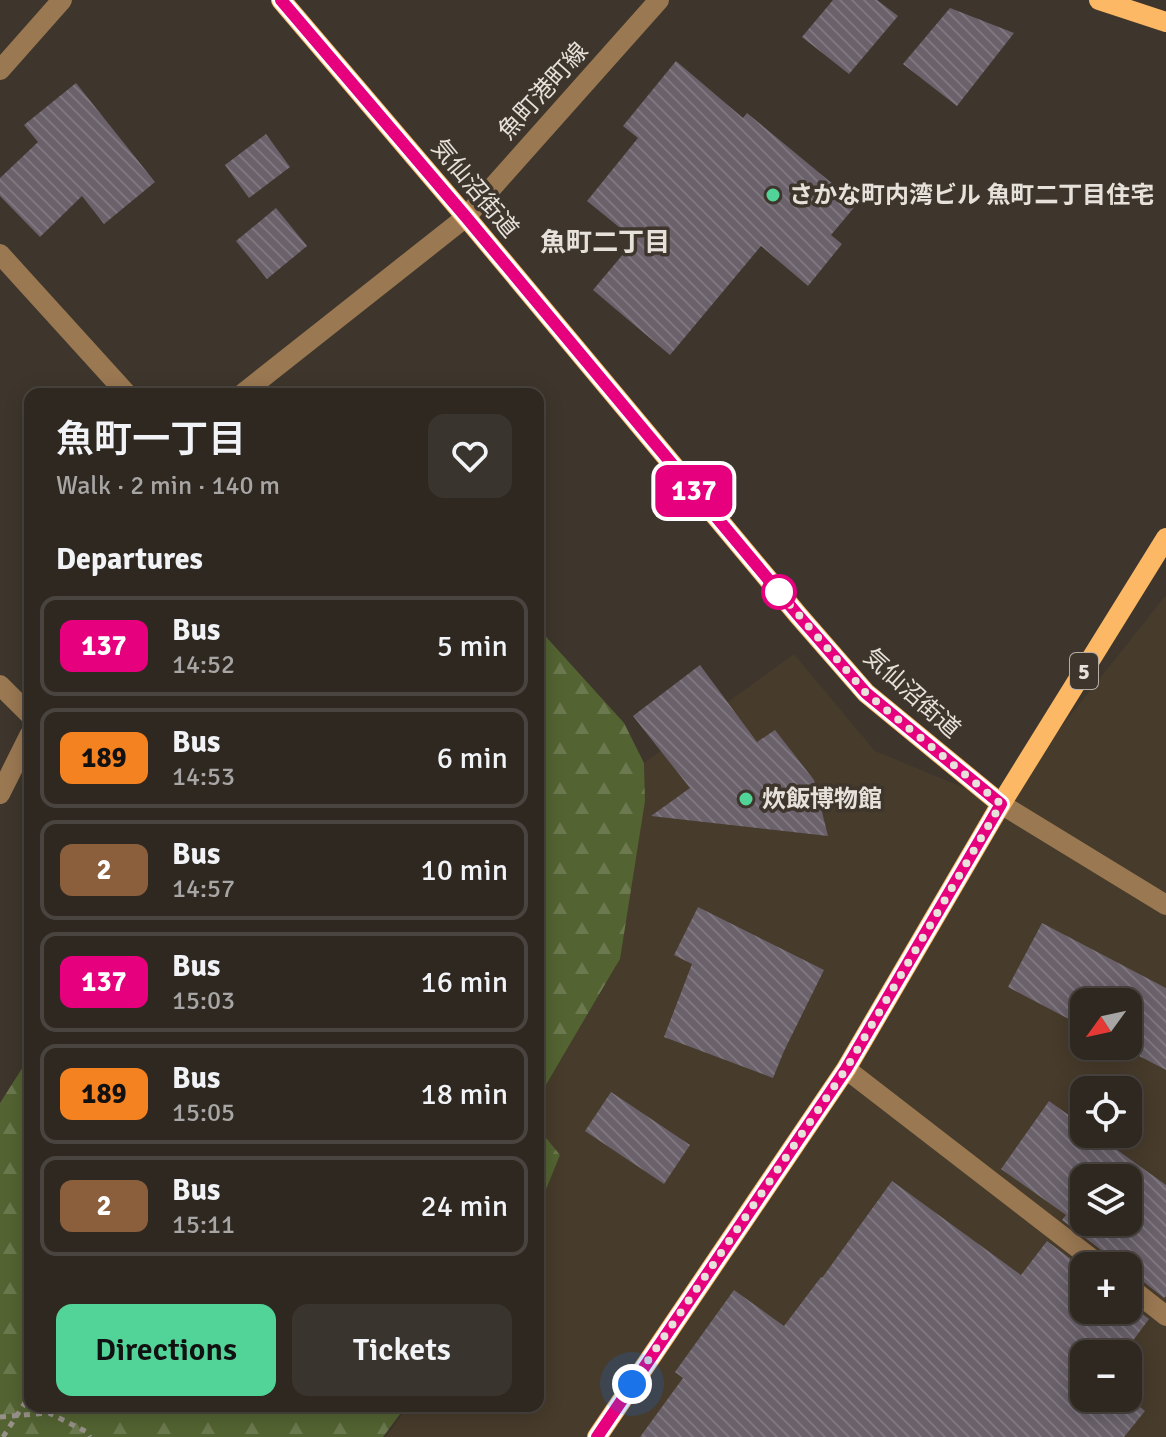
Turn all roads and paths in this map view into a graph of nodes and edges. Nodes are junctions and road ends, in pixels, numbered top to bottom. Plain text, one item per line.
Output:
1 (62, 0) edge
2 (281, 0) edge
3 (659, 0) edge
4 (1099, 0) edge
5 (1166, 22) edge
6 (0, 70) edge
7 (466, 217) junction
8 (0, 254) edge
9 (122, 388) edge
10 (250, 388) edge
11 (1166, 538) edge
12 (0, 685) edge
13 (24, 709) edge
14 (24, 746) edge
15 (0, 794) edge
16 (1001, 804) junction
17 (1166, 905) edge
18 (846, 1069) junction
19 (1083, 1252) edge
20 (1142, 1297) edge
21 (1166, 1316) edge
22 (24, 1404) edge
23 (17, 1415) junction
24 (0, 1417) edge
25 (3, 1437) edge
26 (90, 1437) edge
27 (597, 1437) edge

1 - 6 street
2 - 7 main road, 気仙沼街道
3 - 7 street, 魚町港町線
4 - 5 main road
7 - 10 street, 魚町港町線
7 - 16 main road, 気仙沼街道
8 - 9 street
11 - 16 main road, 5
12 - 13 street
14 - 15 street
16 - 17 street
16 - 18 main road
18 - 19 street
18 - 27 main road
20 - 21 street
22 - 23 path
23 - 24 path
23 - 25 path
23 - 26 path

